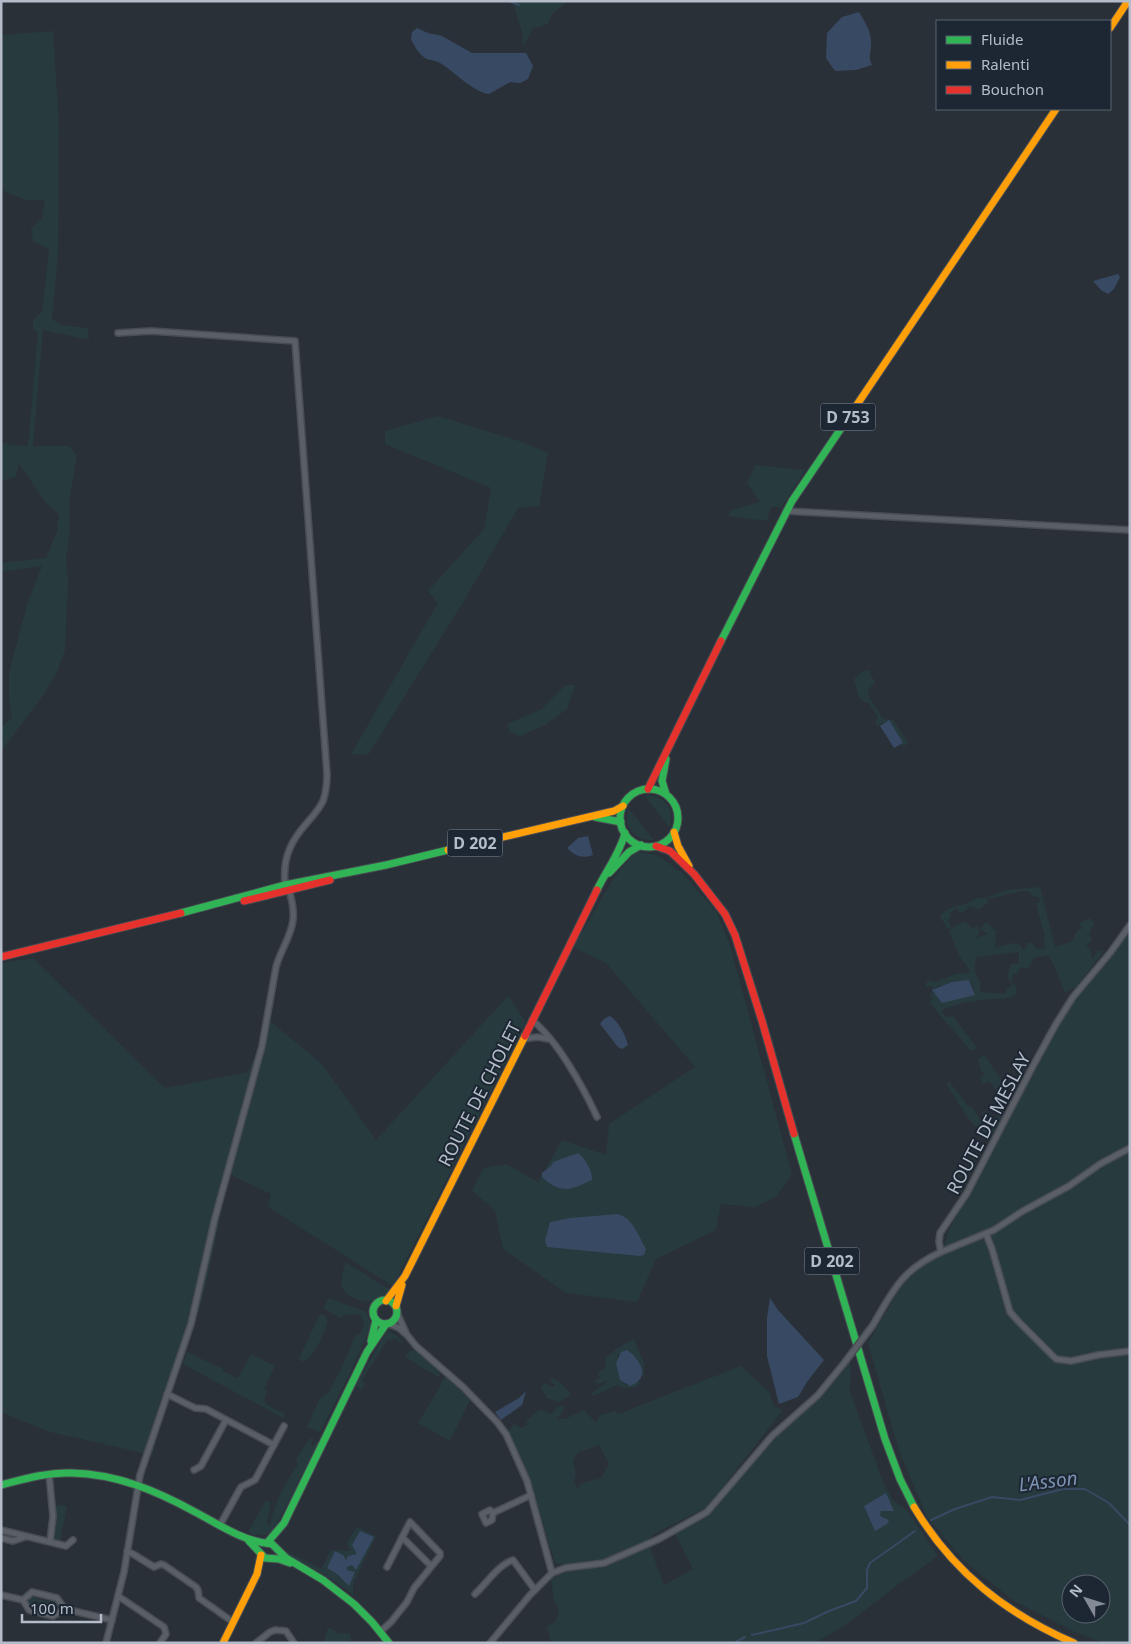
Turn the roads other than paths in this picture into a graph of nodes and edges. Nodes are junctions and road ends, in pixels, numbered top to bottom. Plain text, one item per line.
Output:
1 (1128, 1) edge
2 (1111, 26) edge
3 (1055, 110) edge
4 (118, 332) dead end
5 (786, 511) junction
6 (1130, 530) edge
7 (670, 743) junction
8 (648, 789) junction
9 (666, 794) junction
10 (623, 806) junction
11 (592, 817) junction
12 (620, 822) junction
13 (674, 832) junction
14 (625, 833) junction
15 (641, 845) junction
16 (656, 846) junction
17 (694, 874) junction
18 (600, 885) junction
19 (287, 888) junction
20 (1130, 925) edge
21 (1, 957) edge
22 (532, 1020) junction
23 (523, 1039) junction
24 (549, 1039) junction
25 (597, 1117) dead end
26 (1130, 1148) edge
27 (986, 1234) junction
28 (941, 1252) junction
29 (405, 1276) junction
30 (386, 1301) junction
31 (397, 1310) junction
32 (376, 1320) junction
33 (388, 1324) junction
34 (407, 1335) junction
35 (367, 1352) junction
36 (1130, 1352) edge
37 (167, 1394) junction
38 (226, 1420) junction
39 (284, 1426) dead end
40 (274, 1445) junction
41 (194, 1470) dead end
42 (49, 1474) junction
43 (1, 1485) edge
44 (138, 1485) junction
45 (531, 1495) junction
46 (493, 1513) dead end
47 (284, 1523) junction
48 (220, 1525) junction
49 (1, 1530) edge
50 (25, 1536) junction
51 (242, 1537) junction
52 (402, 1537) junction
53 (1, 1538) edge
54 (73, 1540) dead end
55 (50, 1542) junction
56 (266, 1543) junction
57 (276, 1548) junction
58 (127, 1551) junction
59 (261, 1554) junction
60 (271, 1559) junction
61 (296, 1565) junction
62 (431, 1566) junction
63 (387, 1567) dead end
64 (552, 1572) junction
65 (257, 1574) junction
66 (535, 1590) junction
67 (475, 1594) dead end
68 (1, 1595) edge
69 (118, 1596) junction
70 (23, 1600) junction
71 (65, 1608) junction
72 (112, 1620) junction
73 (233, 1622) junction
74 (381, 1631) junction
75 (106, 1643) edge
76 (160, 1643) edge
77 (223, 1643) edge
78 (256, 1643) edge
79 (294, 1643) edge
80 (389, 1643) edge
81 (490, 1643) edge
82 (1074, 1643) edge

1 - 2 main road
3 - 5 main road, D 753
4 - 19 street
5 - 6 street
5 - 7 main road, D 753
7 - 8 main road, D 753
7 - 9 main road, D 753
8 - 9 main road
8 - 10 main road
9 - 13 main road
10 - 11 main road, D 202
10 - 12 main road
11 - 12 main road, D 202
11 - 19 main road, D 202
12 - 14 main road
13 - 16 main road
13 - 17 main road, D 202
14 - 15 main road
14 - 18 main road
15 - 16 main road
15 - 18 main road
16 - 17 main road, D 202
17 - 82 main road, D 202
18 - 22 main road, ROUTE DE CHOLET
19 - 21 main road, D 202
19 - 37 street
20 - 28 street, ROUTE DE MESLAY
22 - 23 main road, ROUTE DE CHOLET
22 - 24 street
23 - 24 street
23 - 29 main road, ROUTE DE CHOLET
24 - 25 street
26 - 27 street
27 - 28 street
27 - 36 street
28 - 64 street, bridge
29 - 30 main road, ROUTE DE CHOLET
29 - 31 main road, ROUTE DE CHOLET
30 - 31 main road
30 - 32 main road
31 - 33 main road
31 - 34 street
32 - 33 main road
32 - 35 main road
33 - 34 street
33 - 35 main road
34 - 45 street
35 - 47 main road
37 - 38 street
37 - 44 street
38 - 40 street
38 - 41 street
39 - 40 street
40 - 48 street
42 - 43 main road
42 - 44 main road
42 - 55 street
44 - 48 main road
44 - 58 street
45 - 46 street
45 - 64 street
47 - 56 main road
47 - 57 main road
48 - 51 main road
49 - 50 street
50 - 53 street
50 - 55 street
51 - 56 main road
51 - 59 main road
52 - 62 street
52 - 62 street
52 - 63 street
54 - 55 street
56 - 57 main road
56 - 59 main road
57 - 60 main road
57 - 61 main road
58 - 69 street
58 - 73 street
59 - 60 main road
59 - 65 main road
60 - 61 main road
60 - 65 main road
61 - 74 main road
62 - 74 street
64 - 66 street
65 - 73 main road
66 - 67 street
66 - 81 street
68 - 70 street
69 - 72 street
69 - 76 street
70 - 71 street
70 - 71 street
71 - 72 street
72 - 75 street
73 - 77 main road
74 - 80 main road
78 - 79 street

